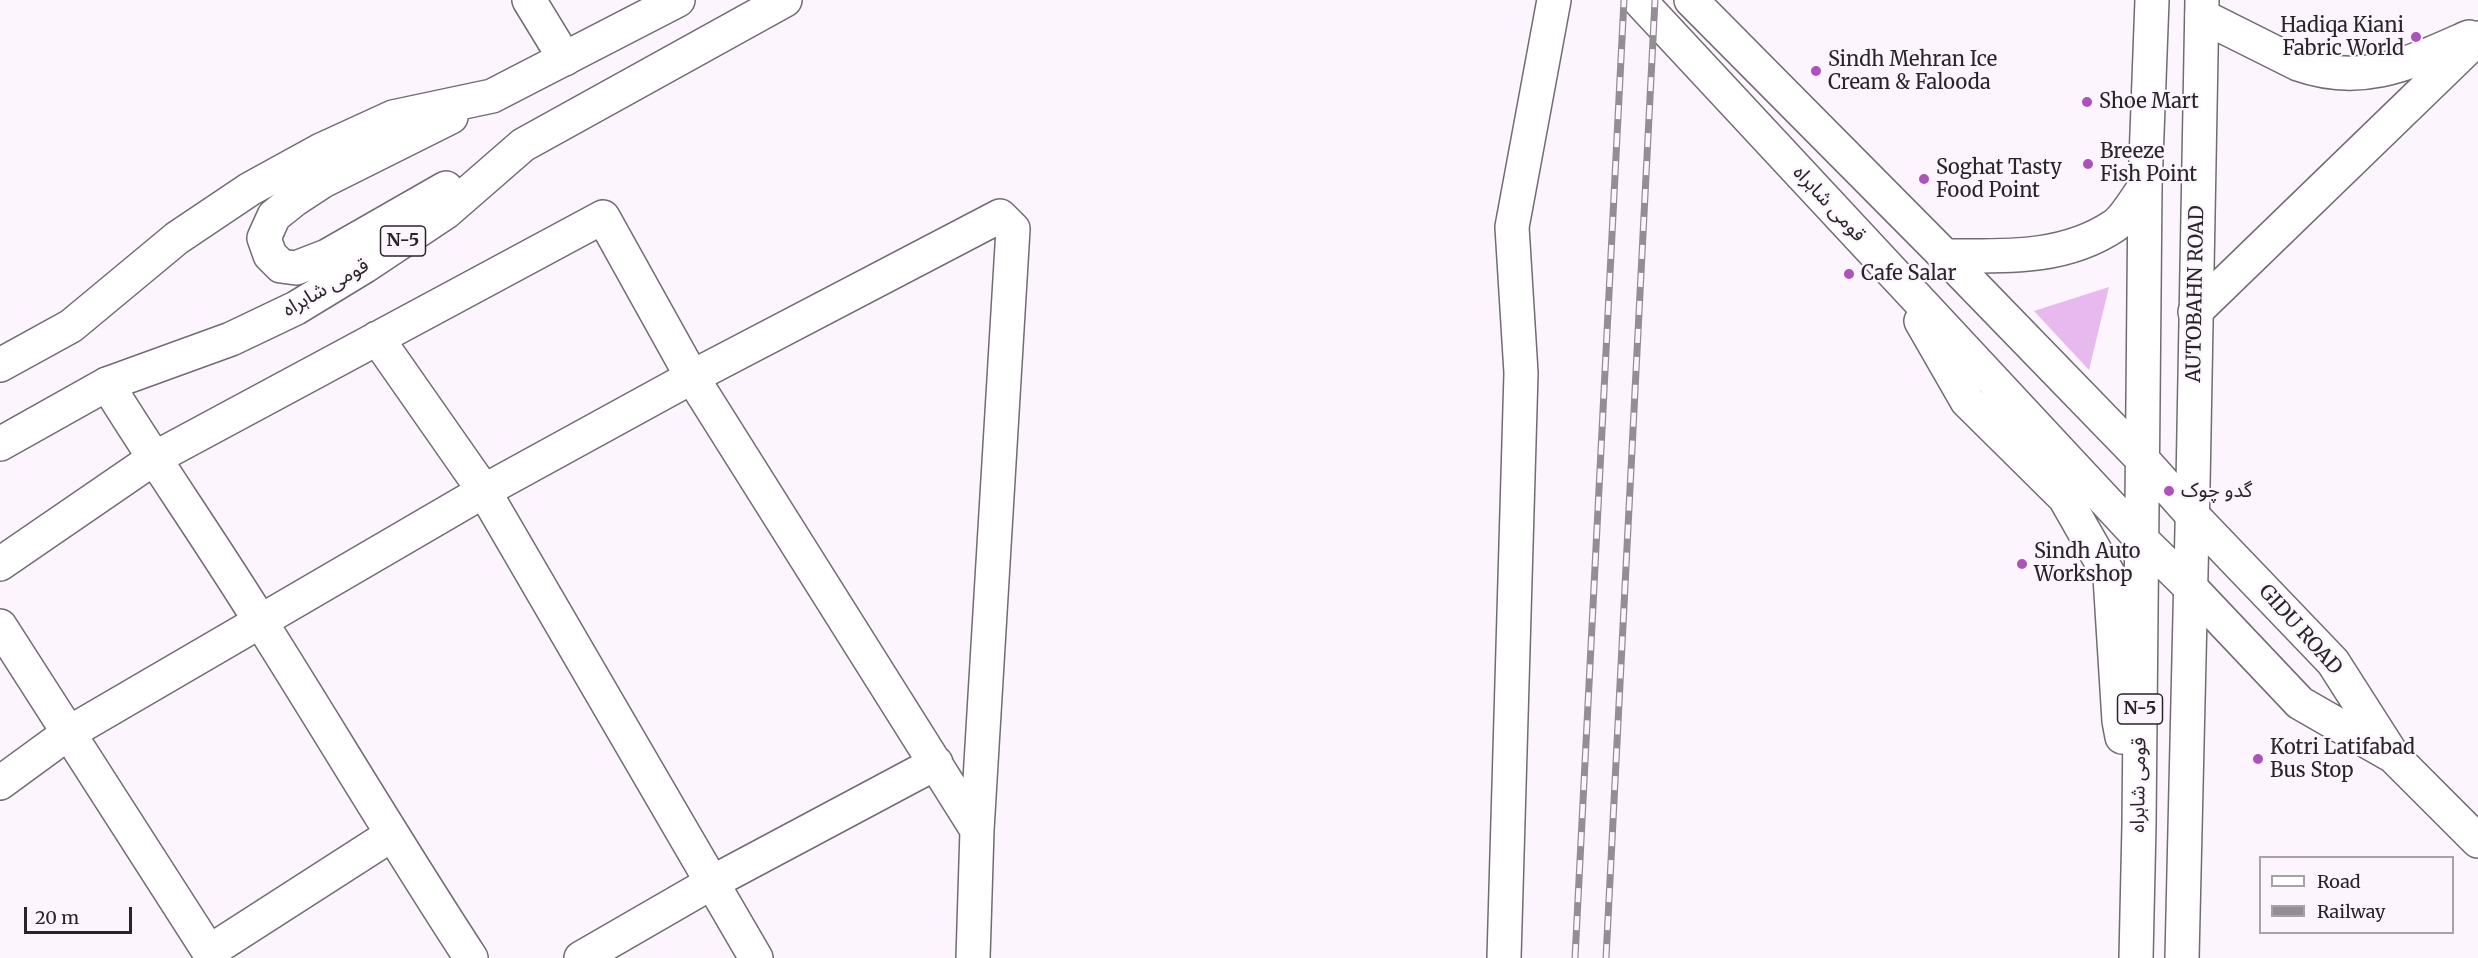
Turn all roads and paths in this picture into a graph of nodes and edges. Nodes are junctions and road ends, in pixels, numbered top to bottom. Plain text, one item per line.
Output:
1 (529, 0) edge
2 (678, 0) edge
3 (785, 0) edge
4 (1554, 0) edge
5 (1639, 0) edge
6 (1691, 0) edge
7 (2152, 0) edge
8 (2202, 8) edge
9 (2478, 32) edge
10 (2478, 38) edge
11 (565, 58) junction
12 (492, 96) junction
13 (523, 145) junction
14 (2145, 187) junction
15 (1945, 256) junction
16 (1893, 272) junction
17 (2195, 312) junction
18 (377, 338) junction
19 (0, 365) edge
20 (692, 377) junction
21 (107, 384) junction
22 (0, 444) edge
23 (153, 459) junction
24 (2143, 460) junction
25 (484, 491) junction
26 (2193, 516) junction
27 (2142, 540) junction
28 (0, 564) edge
29 (2192, 589) junction
30 (261, 622) junction
31 (0, 626) edge
32 (67, 734) junction
33 (2393, 756) junction
34 (936, 763) junction
35 (0, 783) edge
36 (2139, 825) junction
37 (977, 830) junction
38 (391, 835) junction
39 (2478, 841) edge
40 (711, 883) junction
41 (211, 955) edge
42 (471, 958) edge
43 (581, 958) edge
44 (756, 958) edge
45 (973, 958) edge
46 (1504, 958) edge
47 (2136, 958) edge
48 (2182, 958) edge

1 - 11 main road
2 - 11 main road
3 - 13 main road, قومی شاہراہ / N-5
4 - 46 main road
5 - 16 main road, قومی شاہراہ
6 - 15 main road
7 - 14 main road
8 - 9 main road
8 - 17 main road, AUTOBAHN ROAD
10 - 17 main road
11 - 12 main road
12 - 13 main road
12 - 19 main road
13 - 21 main road, قومی شاہراہ / N-5
14 - 15 main road
14 - 24 main road
15 - 24 main road
16 - 27 main road, قومی شاہراہ
16 - 36 main road
17 - 26 main road, AUTOBAHN ROAD
18 - 20 main road
18 - 23 main road
18 - 25 main road
20 - 25 main road
20 - 34 main road
20 - 37 main road
21 - 22 main road, قومی شاہراہ / N-5
21 - 23 main road
23 - 28 main road
23 - 30 main road
24 - 26 main road
24 - 27 main road, قومی شاہراہ / N-5
25 - 30 main road
25 - 40 main road
26 - 29 main road, N-5
26 - 33 main road, GIDU ROAD
27 - 29 main road, قومی شاہراہ
27 - 36 main road, قومی شاہراہ / N-5
29 - 33 main road, GIDU ROAD
29 - 48 main road, N-5
30 - 32 main road
30 - 38 main road
31 - 32 main road
32 - 35 main road
32 - 41 main road
33 - 39 main road, GIDU ROAD
34 - 37 main road
34 - 40 main road
36 - 47 main road, قومی شاہراہ / N-5
37 - 45 main road
38 - 41 main road
38 - 42 main road
40 - 43 main road
40 - 44 main road

